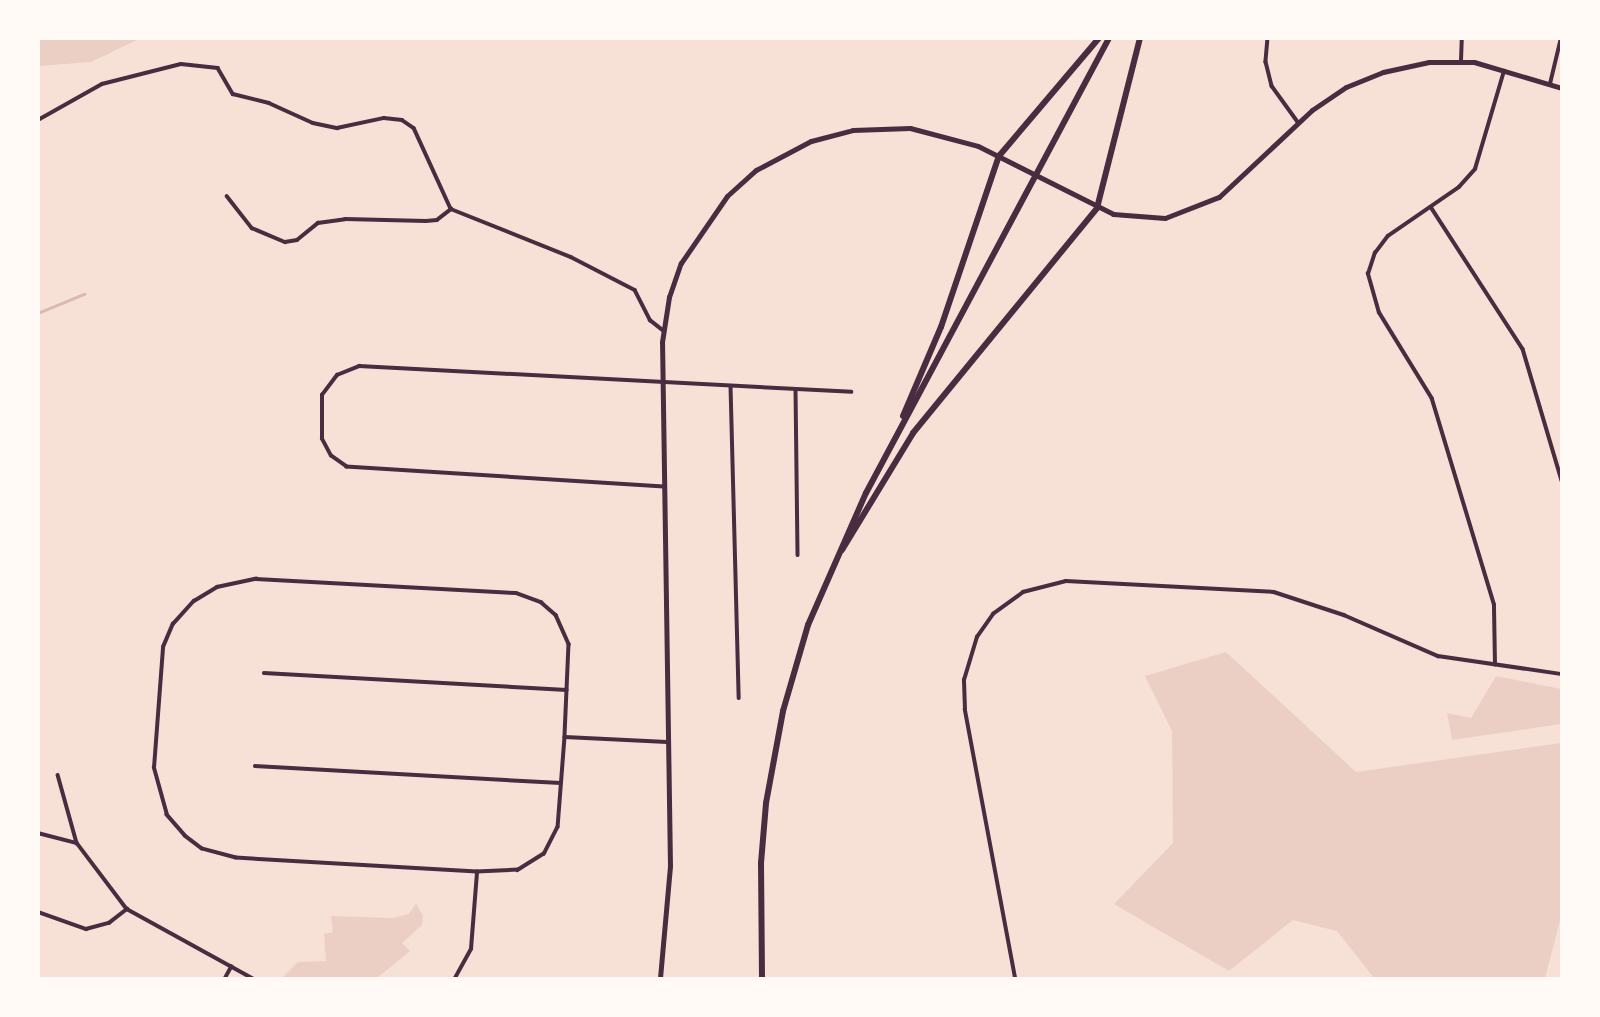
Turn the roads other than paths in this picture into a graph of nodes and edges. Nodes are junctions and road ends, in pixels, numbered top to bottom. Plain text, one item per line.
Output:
1 (1099, 38) edge
2 (1109, 38) edge
3 (1140, 38) edge
4 (1268, 38) edge
5 (1462, 38) edge
6 (1561, 38) edge
7 (1461, 61) junction
8 (1505, 69) junction
9 (1550, 84) junction
10 (1562, 88) edge
11 (38, 120) edge
12 (1298, 122) junction
13 (999, 156) junction
14 (227, 196) dead end
15 (1431, 207) junction
16 (1097, 208) junction
17 (451, 209) junction
18 (663, 330) junction
19 (661, 383) junction
20 (731, 386) junction
21 (796, 390) junction
22 (851, 392) dead end
23 (889, 450) junction
24 (1562, 481) edge
25 (664, 487) junction
26 (798, 555) dead end
27 (831, 566) junction
28 (1495, 665) junction
29 (264, 673) dead end
30 (1562, 674) edge
31 (567, 690) junction
32 (738, 698) dead end
33 (565, 737) junction
34 (670, 743) junction
35 (255, 766) dead end
36 (58, 775) dead end
37 (561, 782) junction
38 (38, 833) edge
39 (76, 843) junction
40 (477, 872) junction
41 (127, 909) junction
42 (38, 912) edge
43 (231, 967) junction
44 (225, 978) edge
45 (251, 978) edge
46 (455, 978) edge
47 (660, 978) edge
48 (762, 978) edge
49 (1014, 978) edge

1 - 13 highway
2 - 23 highway
3 - 16 highway
4 - 12 street
5 - 7 street
6 - 9 street
7 - 8 street
7 - 12 street
8 - 9 street
8 - 15 street
9 - 10 street
11 - 17 street
12 - 16 street
13 - 16 street
13 - 18 street
13 - 23 highway
14 - 17 street
15 - 24 street
15 - 28 street
16 - 27 highway
17 - 18 street
18 - 19 street
19 - 20 street
19 - 25 street
19 - 25 street
20 - 21 street
20 - 32 street
21 - 22 street
21 - 26 street
23 - 27 highway
25 - 34 street
27 - 48 highway
28 - 30 street
28 - 49 street
29 - 31 street
31 - 33 street
31 - 40 street
33 - 34 street
33 - 37 street
34 - 47 street
35 - 37 street
36 - 39 street
37 - 40 street
38 - 39 street
39 - 41 street
40 - 46 street
41 - 42 street
41 - 43 street
43 - 44 street
43 - 45 street

